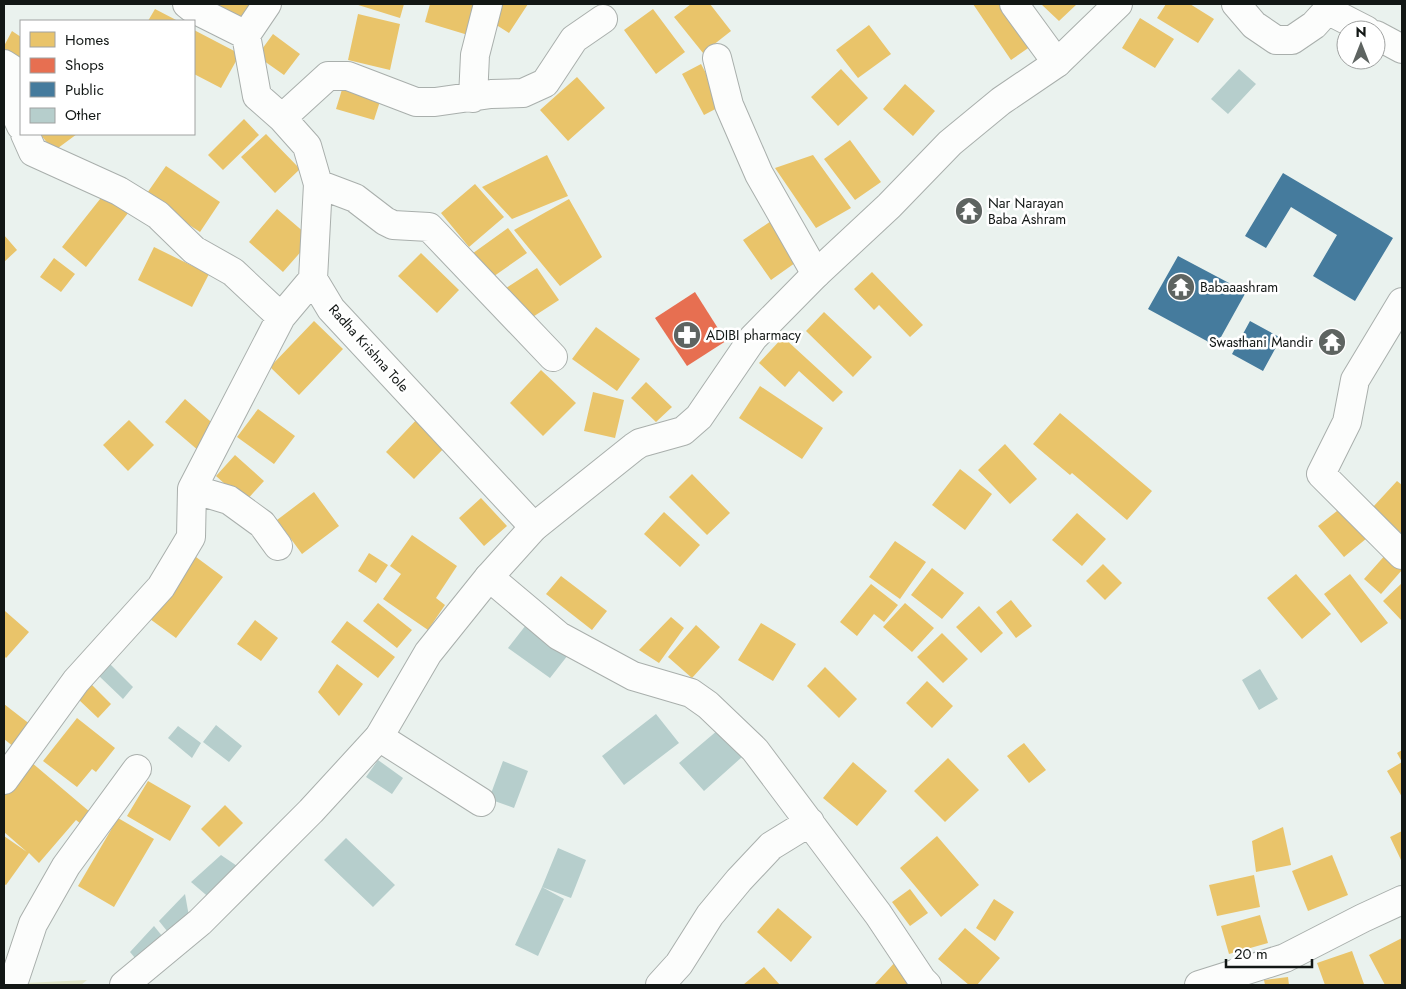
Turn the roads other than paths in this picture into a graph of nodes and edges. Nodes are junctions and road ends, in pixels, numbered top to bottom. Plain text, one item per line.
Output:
1 (187, 4) edge
2 (267, 4) edge
3 (488, 4) edge
4 (1014, 4) edge
5 (1118, 4) edge
6 (1236, 4) edge
7 (1331, 7) edge
8 (603, 19) dead end
9 (1351, 20) edge
10 (246, 35) junction
11 (1386, 40) edge
12 (1402, 49) edge
13 (717, 58) dead end
14 (1057, 63) junction
15 (4, 64) edge
16 (473, 98) junction
17 (282, 118) junction
18 (20, 124) edge
19 (25, 135) edge
20 (318, 184) junction
21 (816, 274) junction
22 (314, 279) junction
23 (1402, 302) edge
24 (281, 317) junction
25 (553, 357) dead end
26 (192, 489) junction
27 (534, 527) junction
28 (278, 546) dead end
29 (1402, 555) edge
30 (489, 577) junction
31 (379, 737) junction
32 (137, 769) dead end
33 (4, 780) edge
34 (481, 802) dead end
35 (810, 822) junction
36 (1402, 900) edge
37 (13, 979) edge
38 (124, 985) edge
39 (660, 985) edge
40 (927, 985) edge
41 (1199, 985) edge

1 - 10 street
2 - 10 street
3 - 16 street
4 - 14 street
5 - 14 street
6 - 7 street
7 - 9 street
8 - 16 street
10 - 17 street
11 - 12 street
13 - 21 street
14 - 21 street
15 - 18 street
16 - 17 street
17 - 20 street
19 - 24 street
20 - 22 street
20 - 25 street
21 - 27 street
22 - 24 street
22 - 27 street, Radha Krishna Tole
23 - 29 street
24 - 26 street
26 - 28 street
26 - 33 street
27 - 30 street
30 - 31 street
30 - 35 street
31 - 34 street
31 - 38 street
32 - 37 street
35 - 39 street
35 - 40 street
36 - 41 street

